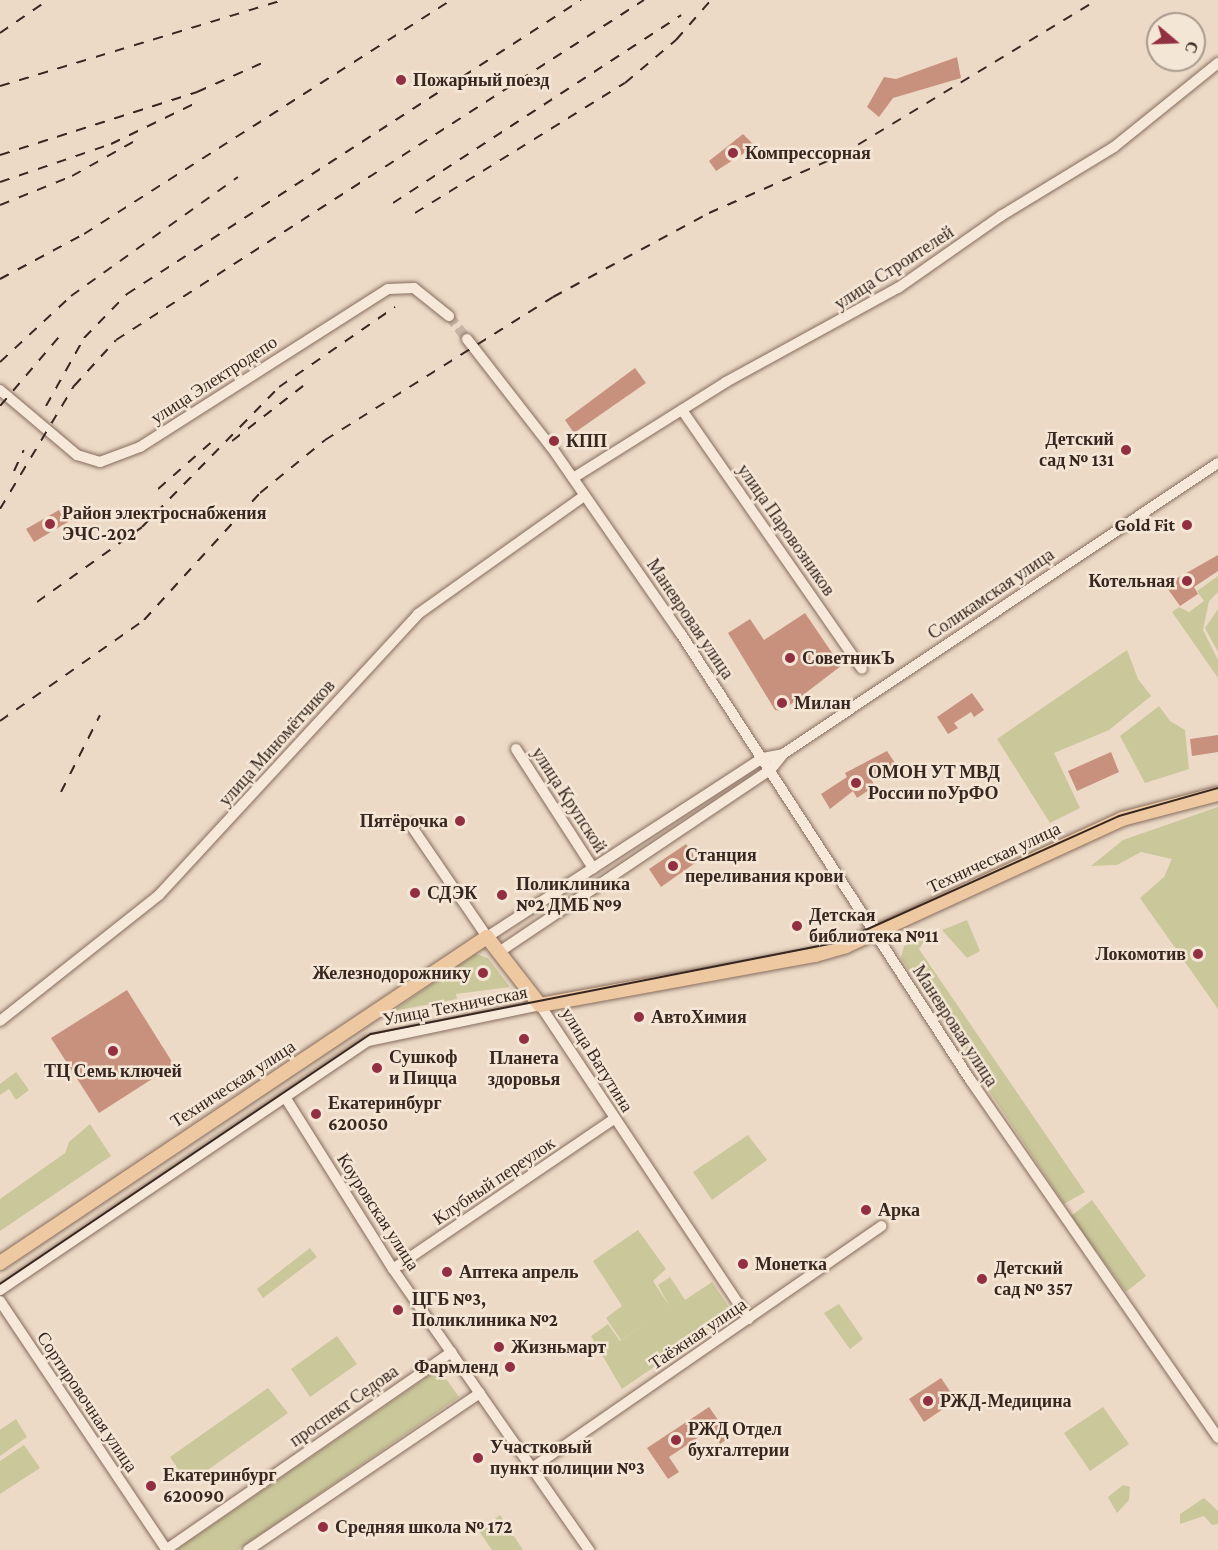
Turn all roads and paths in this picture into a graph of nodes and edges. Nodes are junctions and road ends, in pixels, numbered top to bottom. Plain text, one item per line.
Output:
1 (1218, 63) edge
2 (449, 316) tunnel mouth
3 (467, 339) tunnel mouth
4 (0, 390) edge
5 (682, 410) junction
6 (1218, 463) edge
7 (573, 478) junction
8 (585, 496) junction
9 (862, 669) dead end
10 (516, 750) dead end
11 (783, 754) junction
12 (764, 758) junction
13 (771, 770) junction
14 (1218, 794) edge
15 (410, 824) dead end
16 (594, 868) junction
17 (874, 933) junction
18 (488, 937) junction
19 (499, 951) junction
20 (540, 1005) junction
21 (0, 1021) edge
22 (285, 1097) junction
23 (612, 1120) junction
24 (881, 1226) dead end
25 (0, 1263) edge
26 (393, 1269) junction
27 (0, 1290) edge
28 (0, 1301) edge
29 (749, 1319) junction
30 (452, 1352) junction
31 (480, 1393) junction
32 (1218, 1438) edge
33 (532, 1468) junction
34 (167, 1550) edge
35 (248, 1550) edge
36 (589, 1550) edge

1 - 5 street, улица Строителей
2 - 4 street, улица Электродепо
3 - 7 street, Маневровая улица
5 - 7 street, улица Строителей
5 - 9 street, улица Паровозников
6 - 11 street, Соликамская улица
7 - 8 street, Маневровая улица
8 - 12 street, Маневровая улица
8 - 21 street, улица Миномётчиков
10 - 16 street, улица Крупской
11 - 12 street, Соликамская улица
11 - 13 street, Соликамская улица
12 - 13 street, Маневровая улица
12 - 16 street, Соликамская улица
13 - 17 street, Маневровая улица
13 - 19 street, Соликамская улица
14 - 17 main road, Техническая улица
15 - 18 street, улица Ватутина
16 - 18 street, Соликамская улица
17 - 20 main road, Техническая улица
17 - 32 street, Маневровая улица
18 - 19 main road, улица Ватутина
18 - 25 main road, Техническая улица
19 - 20 main road, улица Ватутина
20 - 22 street, Улица Техническая
20 - 23 street, улица Ватутина
22 - 26 street, Коуровская улица
22 - 27 street, Улица Техническая
23 - 26 street, Клубный переулок
23 - 29 street, улица Ватутина
24 - 29 street, Таёжная улица
26 - 30 street, Коуровская улица
28 - 34 street, Сортировочная улица
29 - 33 street, Таёжная улица
30 - 31 street, Коуровская улица
30 - 34 street, проспект Седова
31 - 33 street, Коуровская улица
31 - 35 street
33 - 36 street, Коуровская улица

